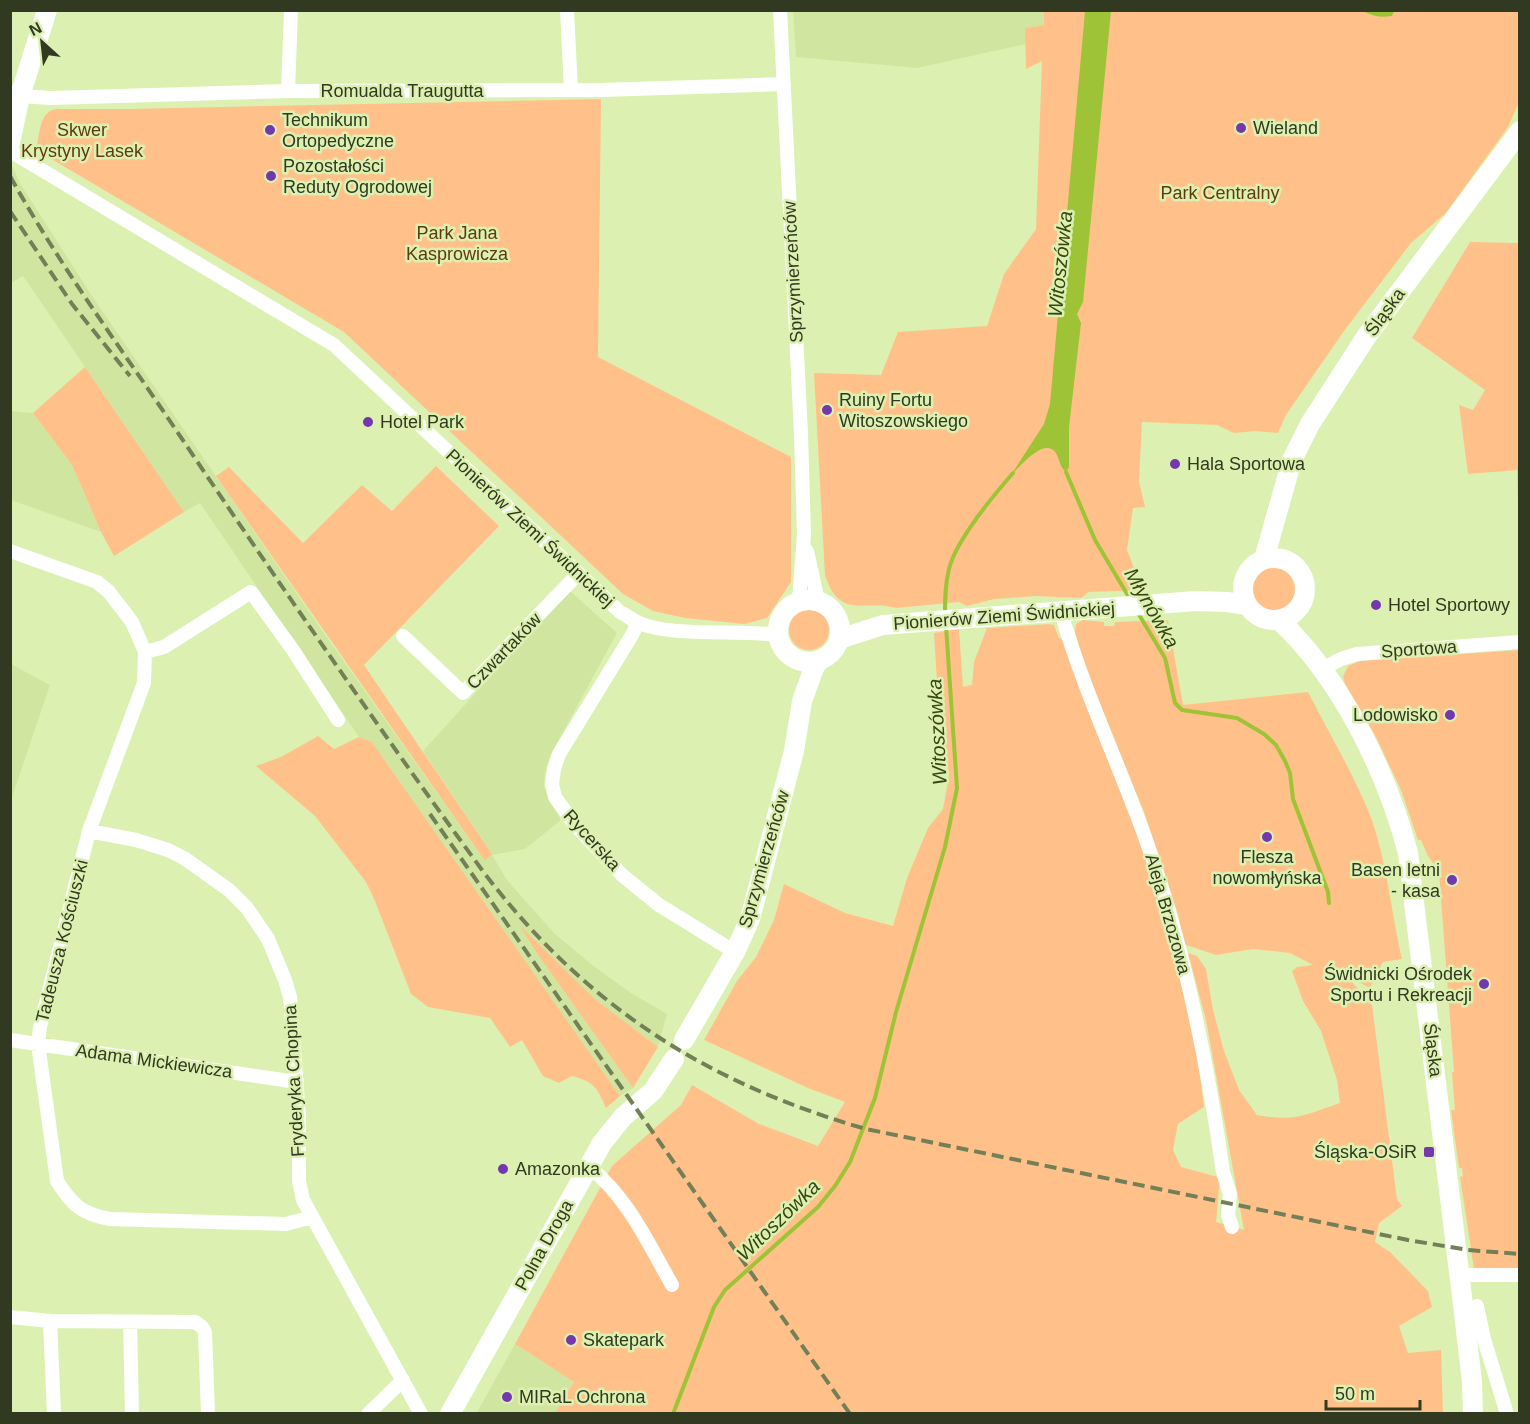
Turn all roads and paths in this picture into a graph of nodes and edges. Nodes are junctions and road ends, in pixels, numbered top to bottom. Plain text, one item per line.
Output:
1 (47, 10) edge
2 (291, 10) edge
3 (567, 10) edge
4 (780, 10) edge
5 (784, 84) junction
6 (571, 90) junction
7 (288, 91) junction
8 (15, 94) edge
9 (1520, 131) edge
10 (10, 143) edge
11 (10, 151) edge
12 (1279, 509) junction
13 (804, 534) junction
14 (10, 551) edge
15 (1264, 559) junction
16 (1292, 563) junction
17 (578, 574) junction
18 (1244, 581) junction
19 (799, 601) junction
20 (818, 601) junction
21 (1196, 601) junction
22 (1247, 605) junction
23 (1299, 609) junction
24 (1061, 612) junction
25 (838, 619) junction
26 (1279, 620) junction
27 (638, 622) junction
28 (883, 626) junction
29 (778, 635) junction
30 (403, 636) dead end
31 (839, 639) junction
32 (1520, 642) edge
33 (145, 652) junction
34 (794, 659) junction
35 (819, 660) junction
36 (1322, 669) junction
37 (802, 701) junction
38 (338, 720) dead end
39 (89, 831) junction
40 (735, 952) junction
41 (10, 1040) edge
42 (684, 1041) dead end
43 (38, 1044) junction
44 (674, 1059) dead end
45 (297, 1083) junction
46 (588, 1166) junction
47 (312, 1217) junction
48 (1232, 1227) dead end
49 (1460, 1275) junction
50 (1520, 1275) edge
51 (672, 1285) dead end
52 (1477, 1306) dead end
53 (10, 1317) edge
54 (50, 1321) junction
55 (130, 1322) junction
56 (403, 1380) junction
57 (54, 1413) edge
58 (132, 1413) edge
59 (208, 1413) edge
60 (368, 1413) edge
61 (421, 1413) edge
62 (450, 1413) edge
63 (1473, 1413) edge
64 (1507, 1413) edge

1 - 8 street
2 - 7 street
3 - 6 street
4 - 5 street, Sprzymierzeńców
5 - 6 street, Romualda Traugutta
5 - 13 street, Sprzymierzeńców
6 - 7 street, Romualda Traugutta
7 - 8 street, Romualda Traugutta
8 - 10 street
9 - 12 street, Śląska
11 - 17 street, Pionierów Ziemi Świdnickiej
12 - 15 street, Śląska
12 - 16 street, Śląska
13 - 19 street, Sprzymierzeńców
13 - 20 street, Sprzymierzeńców
14 - 33 street, Tadeusza Kościuszki
15 - 16 street
15 - 18 street
16 - 23 street
17 - 27 street, Pionierów Ziemi Świdnickiej
17 - 30 street, Czwartaków
18 - 21 street, Pionierów Ziemi Świdnickiej
18 - 22 street
19 - 20 street
19 - 29 street
20 - 25 street
21 - 22 street, Pionierów Ziemi Świdnickiej
21 - 24 street, Pionierów Ziemi Świdnickiej
22 - 26 street
23 - 26 street
23 - 36 street, Śląska
24 - 28 street, Pionierów Ziemi Świdnickiej
24 - 48 street, Aleja Brzozowa
25 - 28 street, Pionierów Ziemi Świdnickiej
25 - 31 street
26 - 36 street, Śląska
27 - 29 street, Pionierów Ziemi Świdnickiej
27 - 40 street, Rycerska
28 - 31 street, Pionierów Ziemi Świdnickiej
29 - 34 street
31 - 35 street
32 - 36 street, Sportowa
33 - 38 street
33 - 39 street, Tadeusza Kościuszki
34 - 35 street
34 - 37 street, Sprzymierzeńców
35 - 37 street, Sprzymierzeńców
36 - 49 street, Śląska
37 - 40 street, Sprzymierzeńców
39 - 43 street, Tadeusza Kościuszki
39 - 45 street, Fryderyka Chopina
40 - 42 street, Sprzymierzeńców
41 - 43 street, Adama Mickiewicza
43 - 45 street, Adama Mickiewicza
43 - 47 street, Tadeusza Kościuszki
44 - 46 street, Polna Droga
45 - 47 street, Fryderyka Chopina
46 - 51 street
46 - 62 street, Polna Droga
47 - 56 street, Fryderyka Chopina
49 - 50 street
49 - 63 street, Śląska
52 - 64 street
53 - 54 street
54 - 55 street
54 - 57 street
55 - 58 street
55 - 59 street
56 - 60 street
56 - 61 street, Fryderyka Chopina

